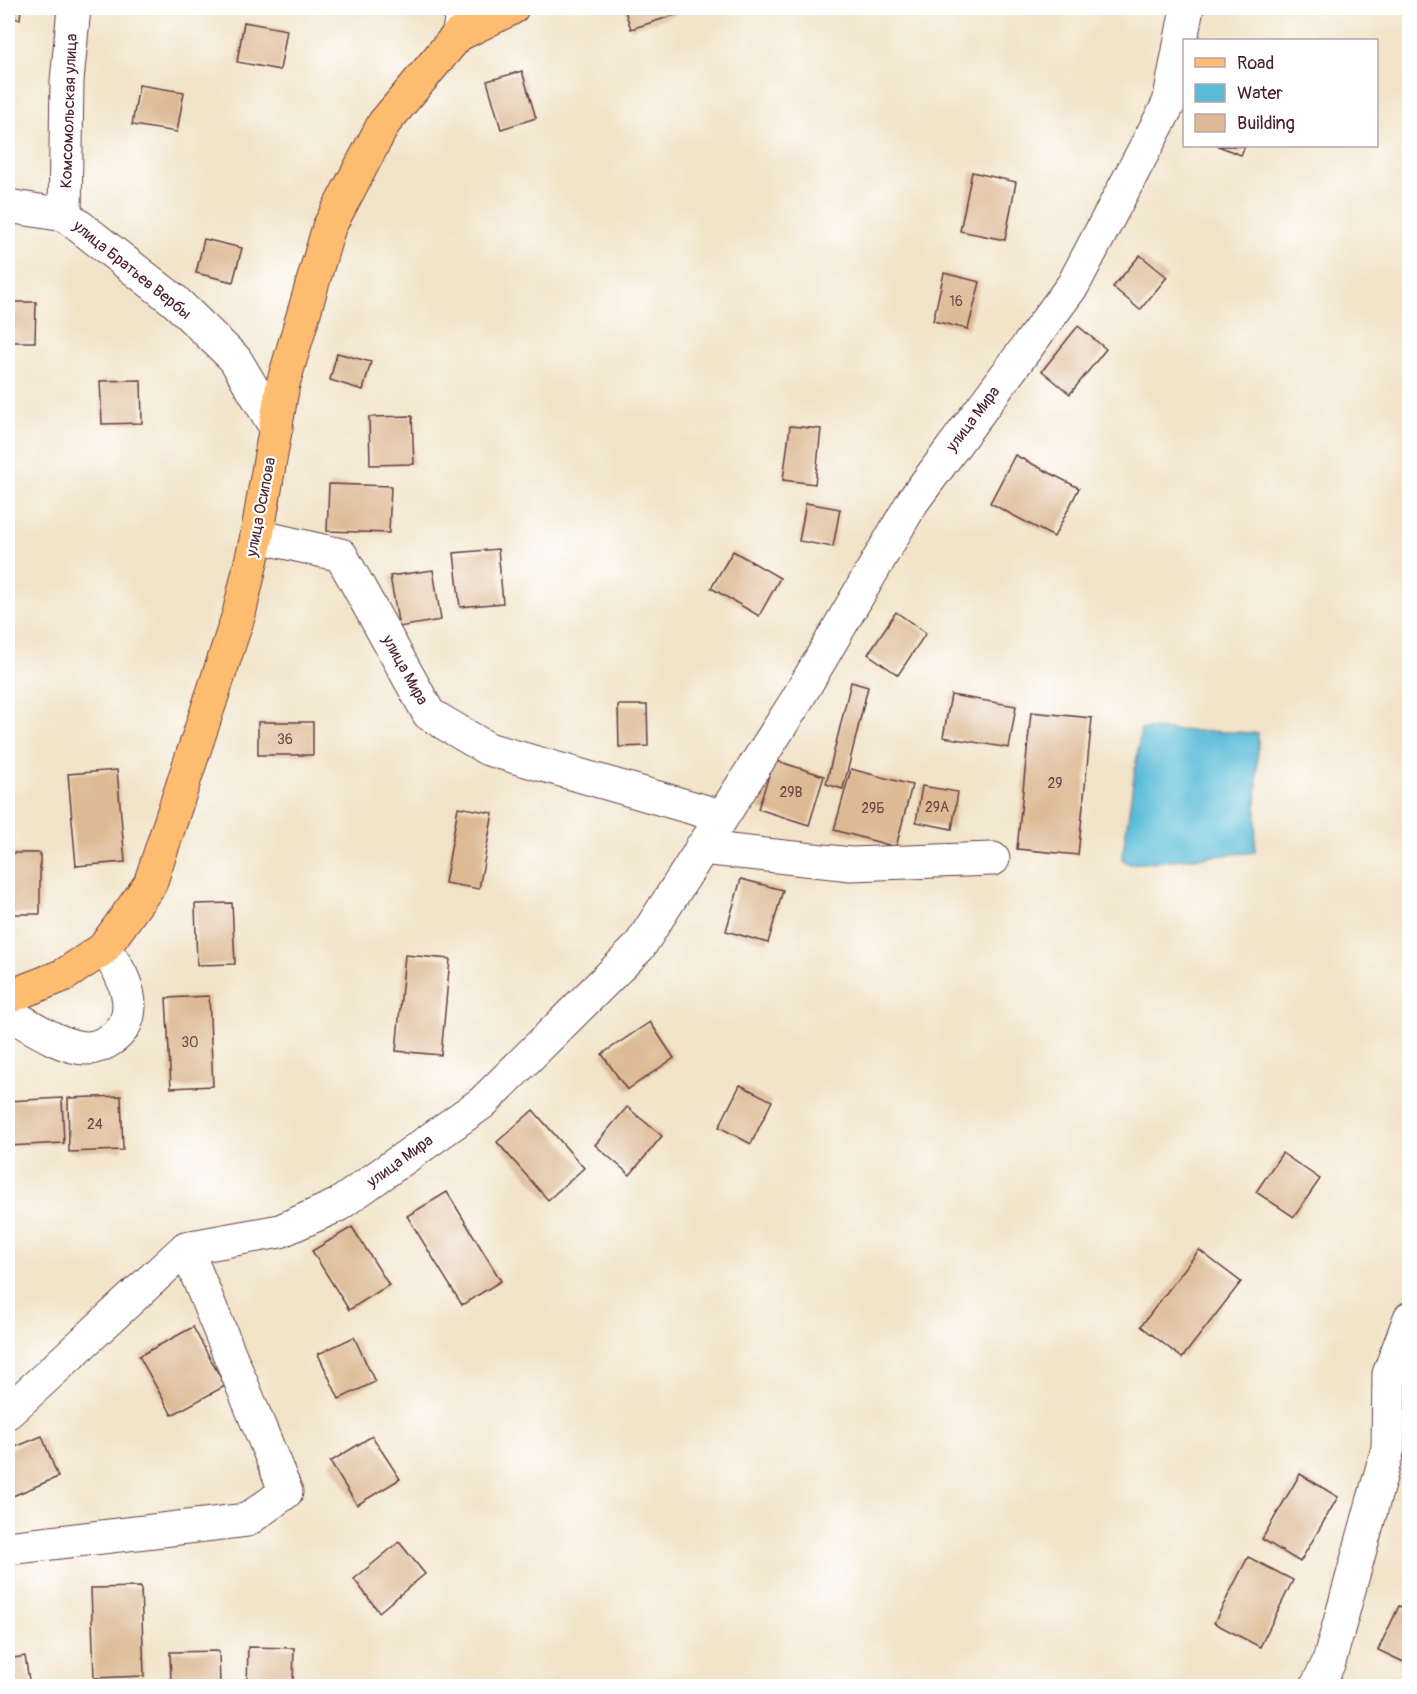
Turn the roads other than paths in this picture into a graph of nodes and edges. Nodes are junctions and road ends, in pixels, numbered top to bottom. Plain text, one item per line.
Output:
1 (74, 8) edge
2 (512, 8) edge
3 (1187, 8) edge
4 (461, 21) edge
5 (8, 207) edge
6 (65, 215) junction
7 (276, 428) junction
8 (257, 536) junction
9 (721, 816) junction
10 (701, 848) junction
11 (993, 859) dead end
12 (103, 949) junction
13 (8, 997) edge
14 (8, 1013) edge
15 (186, 1248) junction
16 (1410, 1318) edge
17 (8, 1412) edge
18 (8, 1548) edge
19 (1317, 1686) edge

1 - 6 street, Комсомольская улица
2 - 4 main road, улица Осипова
3 - 9 street, улица Мира
4 - 7 main road, улица Осипова
5 - 6 street, улица Братьев Вербы
6 - 7 street, улица Братьев Вербы
7 - 8 main road, улица Осипова
8 - 9 street, улица Мира
8 - 12 main road, улица Осипова
9 - 10 street, улица Мира
10 - 11 street
10 - 15 street, улица Мира
12 - 13 main road, улица Осипова
12 - 14 street
15 - 17 street
15 - 18 street
16 - 19 street

